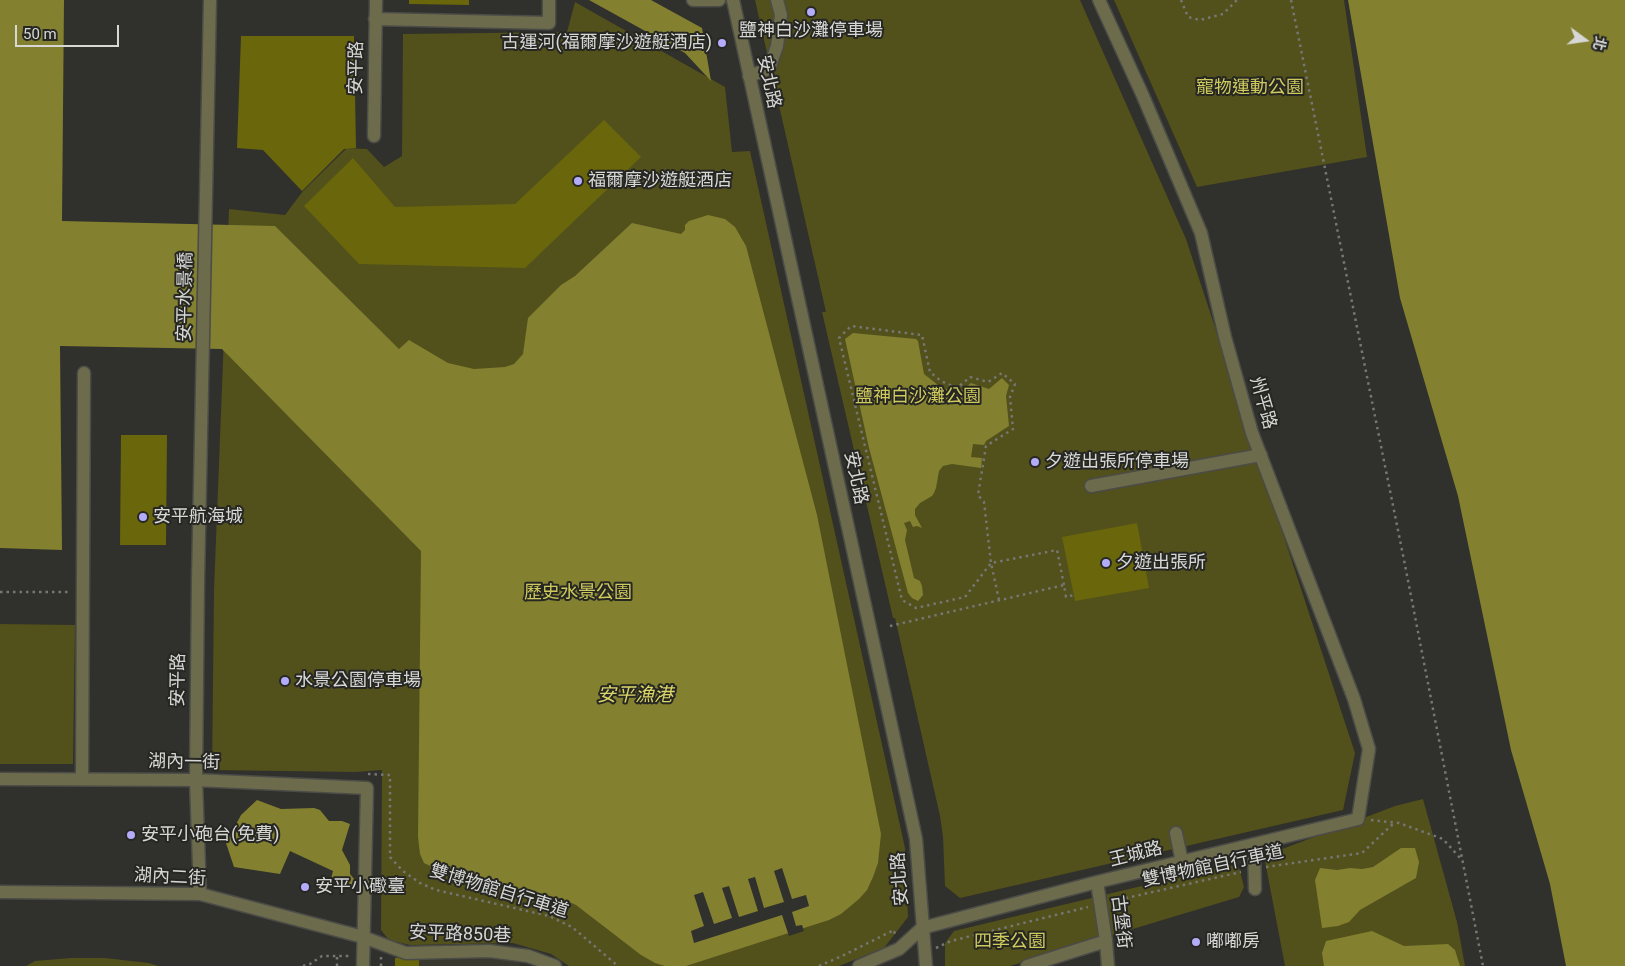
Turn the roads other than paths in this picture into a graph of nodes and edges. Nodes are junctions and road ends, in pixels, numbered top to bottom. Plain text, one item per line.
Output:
1 (210, 0) edge
2 (376, 0) edge
3 (549, 0) edge
4 (693, 0) edge
5 (719, 0) edge
6 (733, 0) edge
7 (777, 0) edge
8 (1100, 0) edge
9 (375, 19) junction
10 (749, 76) junction
11 (374, 136) dead end
12 (84, 373) dead end
13 (1261, 456) junction
14 (1091, 486) dead end
15 (198, 581) joint
16 (0, 779) edge
17 (82, 779) junction
18 (196, 780) junction
19 (1358, 819) joint
20 (1176, 833) dead end
21 (1254, 844) junction
22 (1182, 862) junction
23 (1097, 882) junction
24 (1255, 889) dead end
25 (0, 892) edge
26 (200, 894) junction
27 (922, 928) junction
28 (363, 938) junction
29 (1106, 941) junction
30 (925, 960) edge
31 (363, 961) edge
32 (527, 961) edge
33 (555, 966) edge
34 (859, 966) edge
35 (1027, 966) edge
36 (1108, 966) edge

1 - 15 street, 安平水景橋
2 - 9 street, 安平路
3 - 9 street
4 - 5 street
6 - 10 street, 安北路
7 - 10 street
8 - 13 street, 州平路
9 - 11 street, 安平路
10 - 27 street, 安北路
12 - 17 street
13 - 14 street
13 - 19 street, 州平路
15 - 18 street, 安平路
16 - 17 street, 湖內一街
17 - 18 street, 湖內一街
18 - 26 street, 安平路
18 - 28 street, 湖內一街
19 - 21 street, 王城路
20 - 22 street
21 - 22 street, 王城路
21 - 24 street
22 - 23 street, 王城路
23 - 27 street, 王城路
23 - 29 street, 古堡街
25 - 26 street, 湖內二街
26 - 28 street, 湖內二街
27 - 30 street, 安北路
27 - 34 street
28 - 31 street
28 - 32 street, 安平路850巷
29 - 35 street
29 - 36 street, 古堡街
32 - 33 street, 安平路850巷

